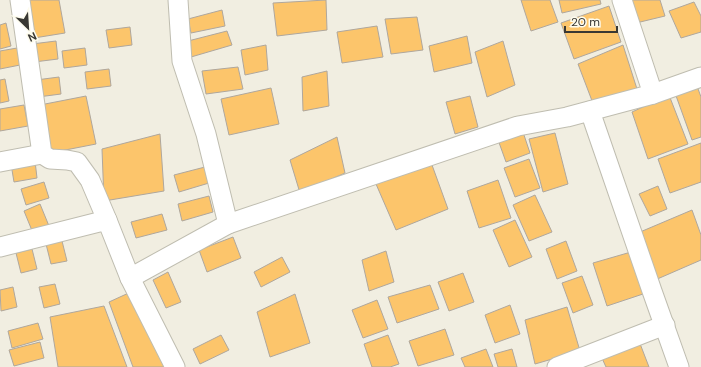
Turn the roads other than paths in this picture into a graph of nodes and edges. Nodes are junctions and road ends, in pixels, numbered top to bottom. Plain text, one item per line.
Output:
1 (20, 0) edge
2 (178, 0) edge
3 (622, 0) edge
4 (701, 77) edge
5 (653, 94) junction
6 (590, 111) junction
7 (42, 154) junction
8 (0, 162) edge
9 (107, 220) junction
10 (228, 224) junction
11 (0, 247) edge
12 (130, 278) junction
13 (665, 324) junction
14 (175, 367) edge
15 (557, 367) edge
16 (680, 367) edge

1 - 7 street
2 - 10 street
3 - 5 street
4 - 5 street
5 - 6 street
6 - 10 street
6 - 13 street
7 - 8 street
7 - 9 street
9 - 11 street
9 - 12 street
10 - 12 street
12 - 14 street
13 - 15 street
13 - 16 street

